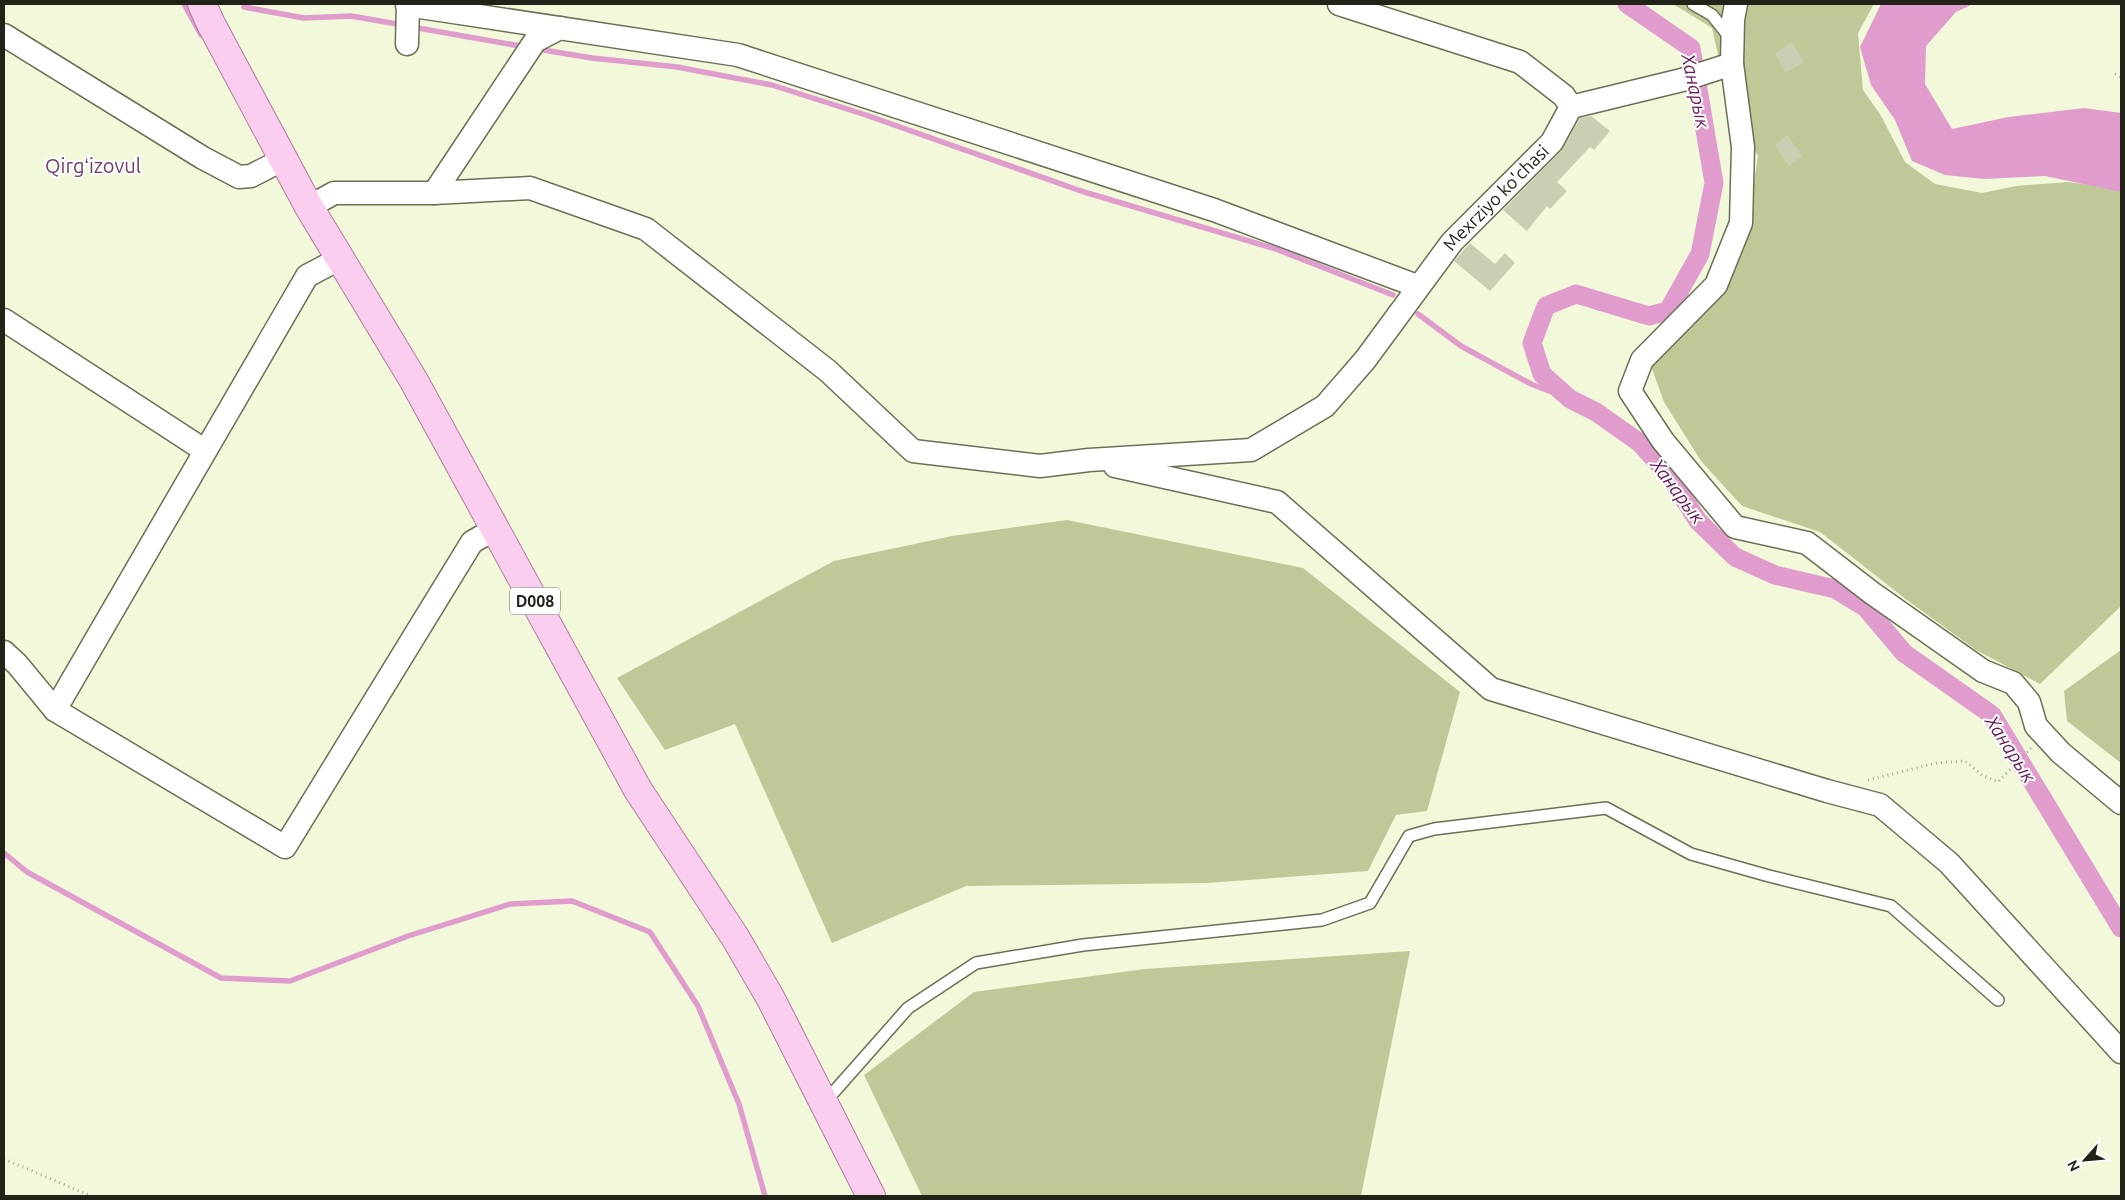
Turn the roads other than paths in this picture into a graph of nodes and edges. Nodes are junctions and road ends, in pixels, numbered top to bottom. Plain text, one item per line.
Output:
1 (202, 4) edge
2 (1339, 4) edge
3 (1693, 4) edge
4 (1736, 4) edge
5 (407, 9) edge
6 (560, 28) junction
7 (4, 35) edge
8 (1732, 41) junction
9 (407, 43) dead end
10 (1732, 64) junction
11 (1571, 107) junction
12 (282, 160) junction
13 (434, 193) junction
14 (309, 207) junction
15 (339, 259) junction
16 (1418, 286) junction
17 (4, 320) edge
18 (204, 450) junction
19 (1089, 460) junction
20 (495, 529) junction
21 (8, 665) edge
22 (54, 710) junction
23 (2121, 803) edge
24 (1998, 1000) dead end
25 (2121, 1052) edge
26 (824, 1103) junction
27 (871, 1196) edge

1 - 12 main road, D008
2 - 11 street
3 - 8 lane
4 - 8 street
5 - 6 street
5 - 9 street
6 - 13 street
6 - 16 street
7 - 12 street
8 - 10 street
10 - 11 street
10 - 23 street
11 - 16 street, Mexrziyo ko'chasi
12 - 14 main road, D008
13 - 14 street, Mexrziyo ko'chasi
13 - 19 street, Mexrziyo ko'chasi
14 - 15 main road, D008
15 - 18 street
15 - 20 main road, D008
16 - 19 street, Mexrziyo ko'chasi
17 - 18 street
18 - 22 street
19 - 25 street
20 - 22 street
20 - 26 main road, D008
21 - 22 street
24 - 26 lane
26 - 27 main road, D008

